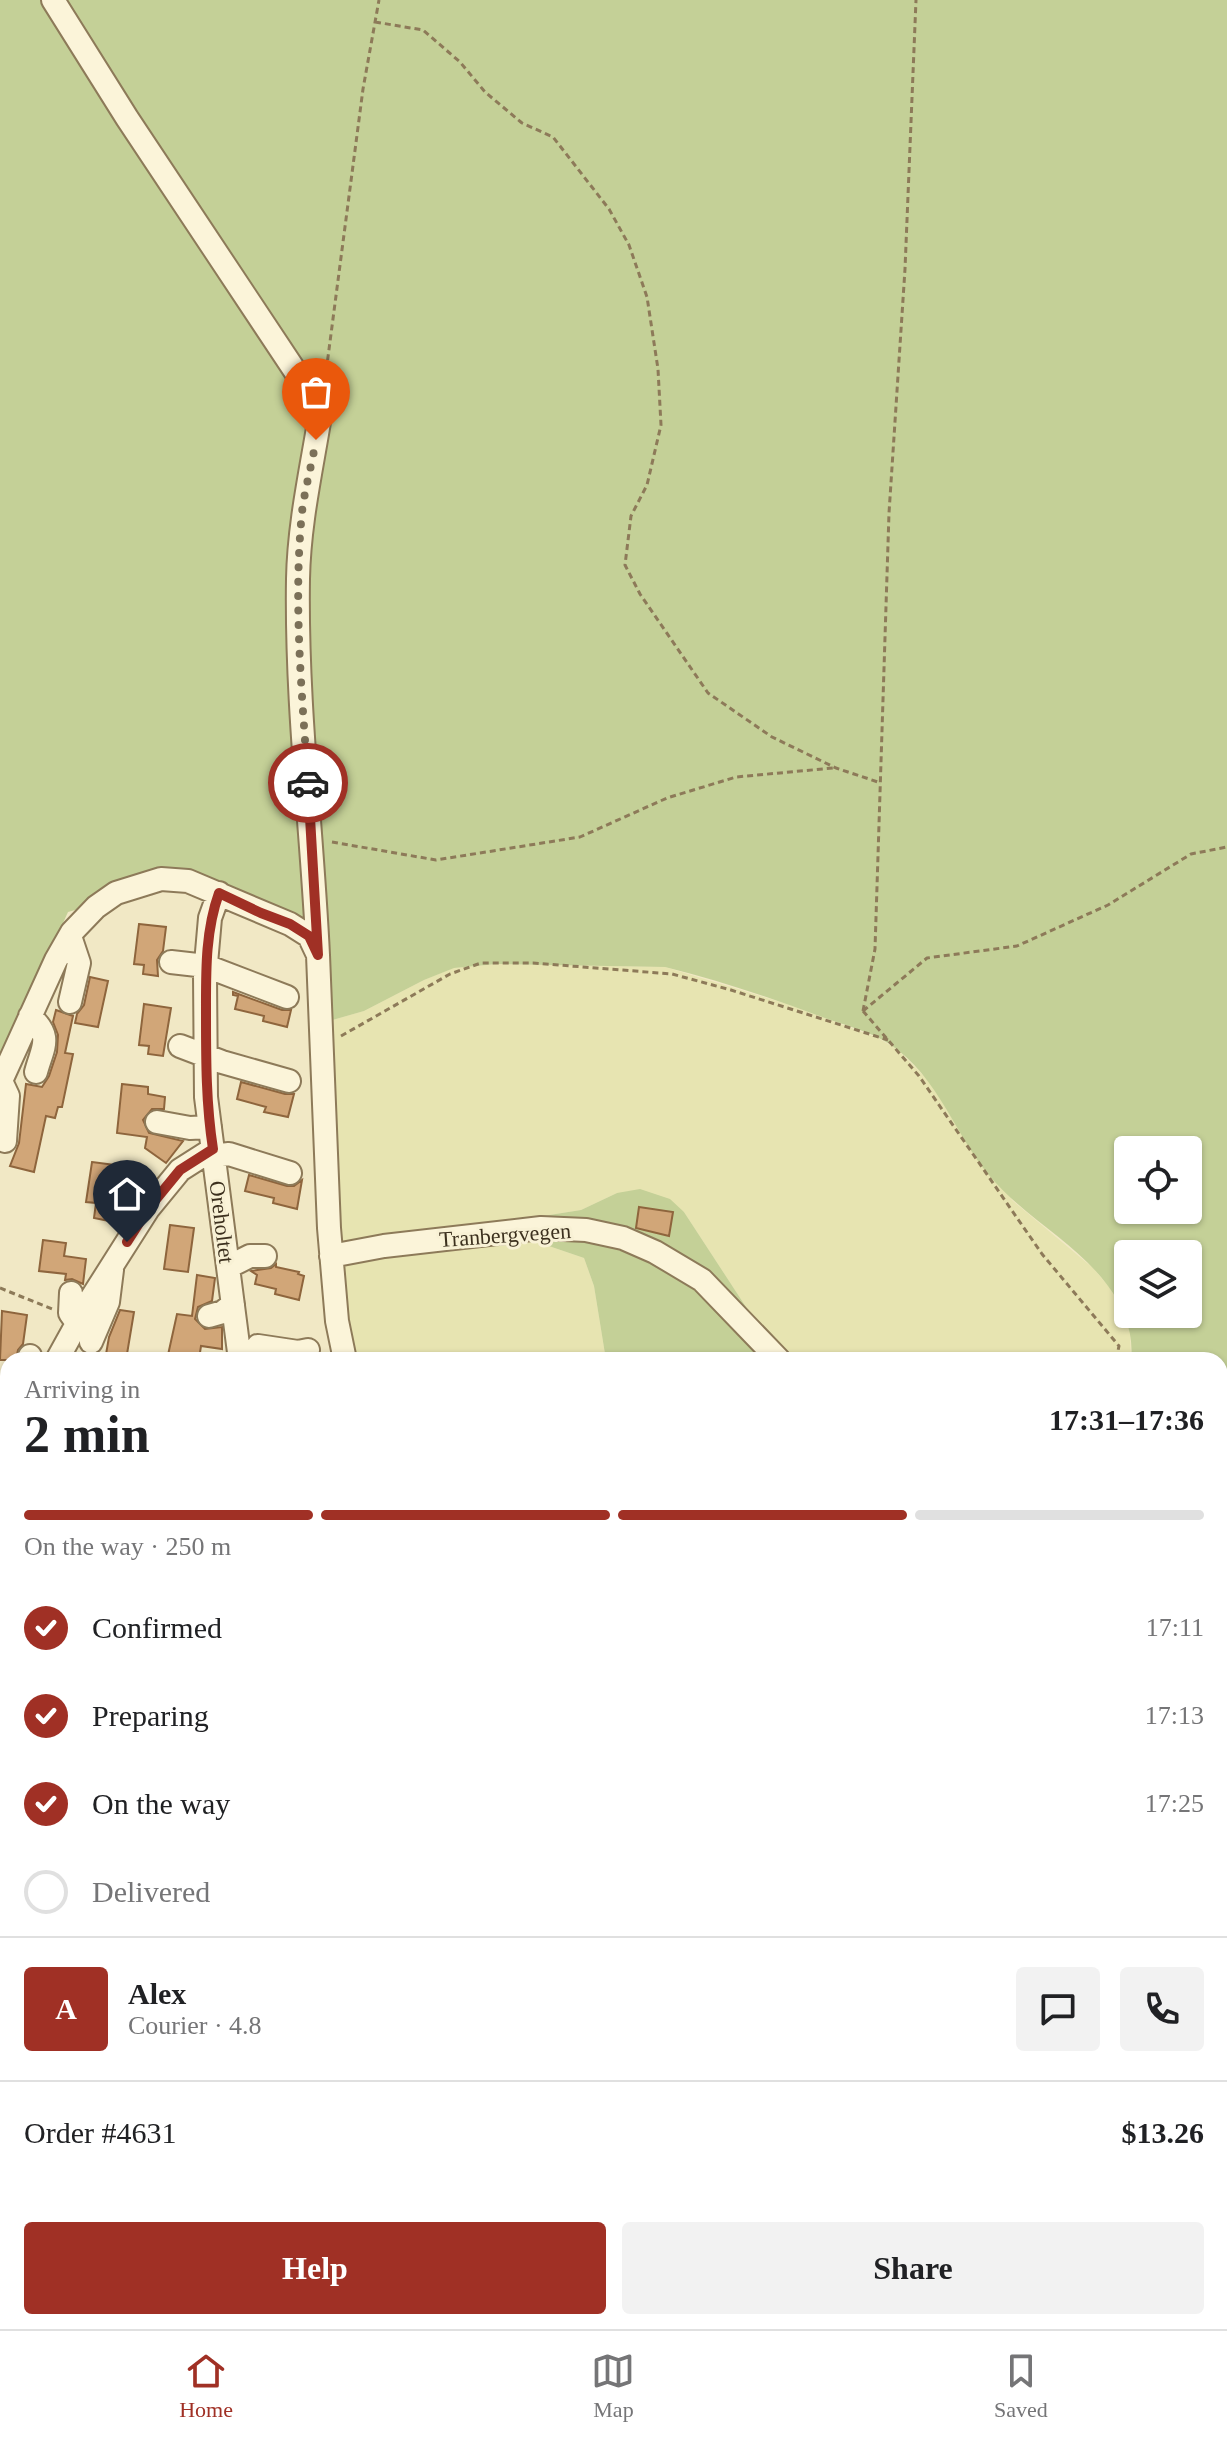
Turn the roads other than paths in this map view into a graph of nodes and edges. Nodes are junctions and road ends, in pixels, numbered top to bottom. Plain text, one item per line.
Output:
1 (53, 0) edge
2 (219, 893) junction
3 (70, 936) junction
4 (314, 945) junction
5 (171, 962) dead end
6 (206, 966) junction
7 (287, 997) dead end
8 (70, 1002) dead end
9 (30, 1016) junction
10 (180, 1046) dead end
11 (206, 1055) junction
12 (36, 1072) dead end
13 (289, 1081) dead end
14 (0, 1082) edge
15 (157, 1122) dead end
16 (5, 1141) dead end
17 (212, 1144) junction
18 (290, 1173) dead end
19 (122, 1205) dead end
20 (141, 1219) junction
21 (265, 1256) dead end
22 (331, 1256) junction
23 (113, 1265) junction
24 (228, 1267) junction
25 (233, 1304) junction
26 (209, 1316) dead end
27 (91, 1342) dead end
28 (308, 1350) dead end
29 (60, 1352) edge
30 (239, 1352) edge
31 (254, 1352) edge
32 (298, 1352) edge
33 (298, 1352) edge
34 (343, 1352) edge
35 (771, 1352) edge

1 - 4 street
2 - 3 street
2 - 4 street
2 - 6 street, Oreholtet
3 - 8 street
3 - 9 street
4 - 22 street
5 - 6 street
6 - 7 street
6 - 11 street, Oreholtet
9 - 12 street
9 - 14 street
10 - 11 street
11 - 13 street
11 - 17 street, Oreholtet
14 - 16 street
15 - 17 street
17 - 18 street
17 - 20 street
17 - 24 street, Oreholtet
19 - 20 street
20 - 23 street
21 - 24 street
22 - 34 street
22 - 35 street, Tranbergvegen
23 - 27 street
23 - 29 street
24 - 25 street, Oreholtet
25 - 26 street
25 - 30 street, Oreholtet
28 - 33 street
31 - 32 street

